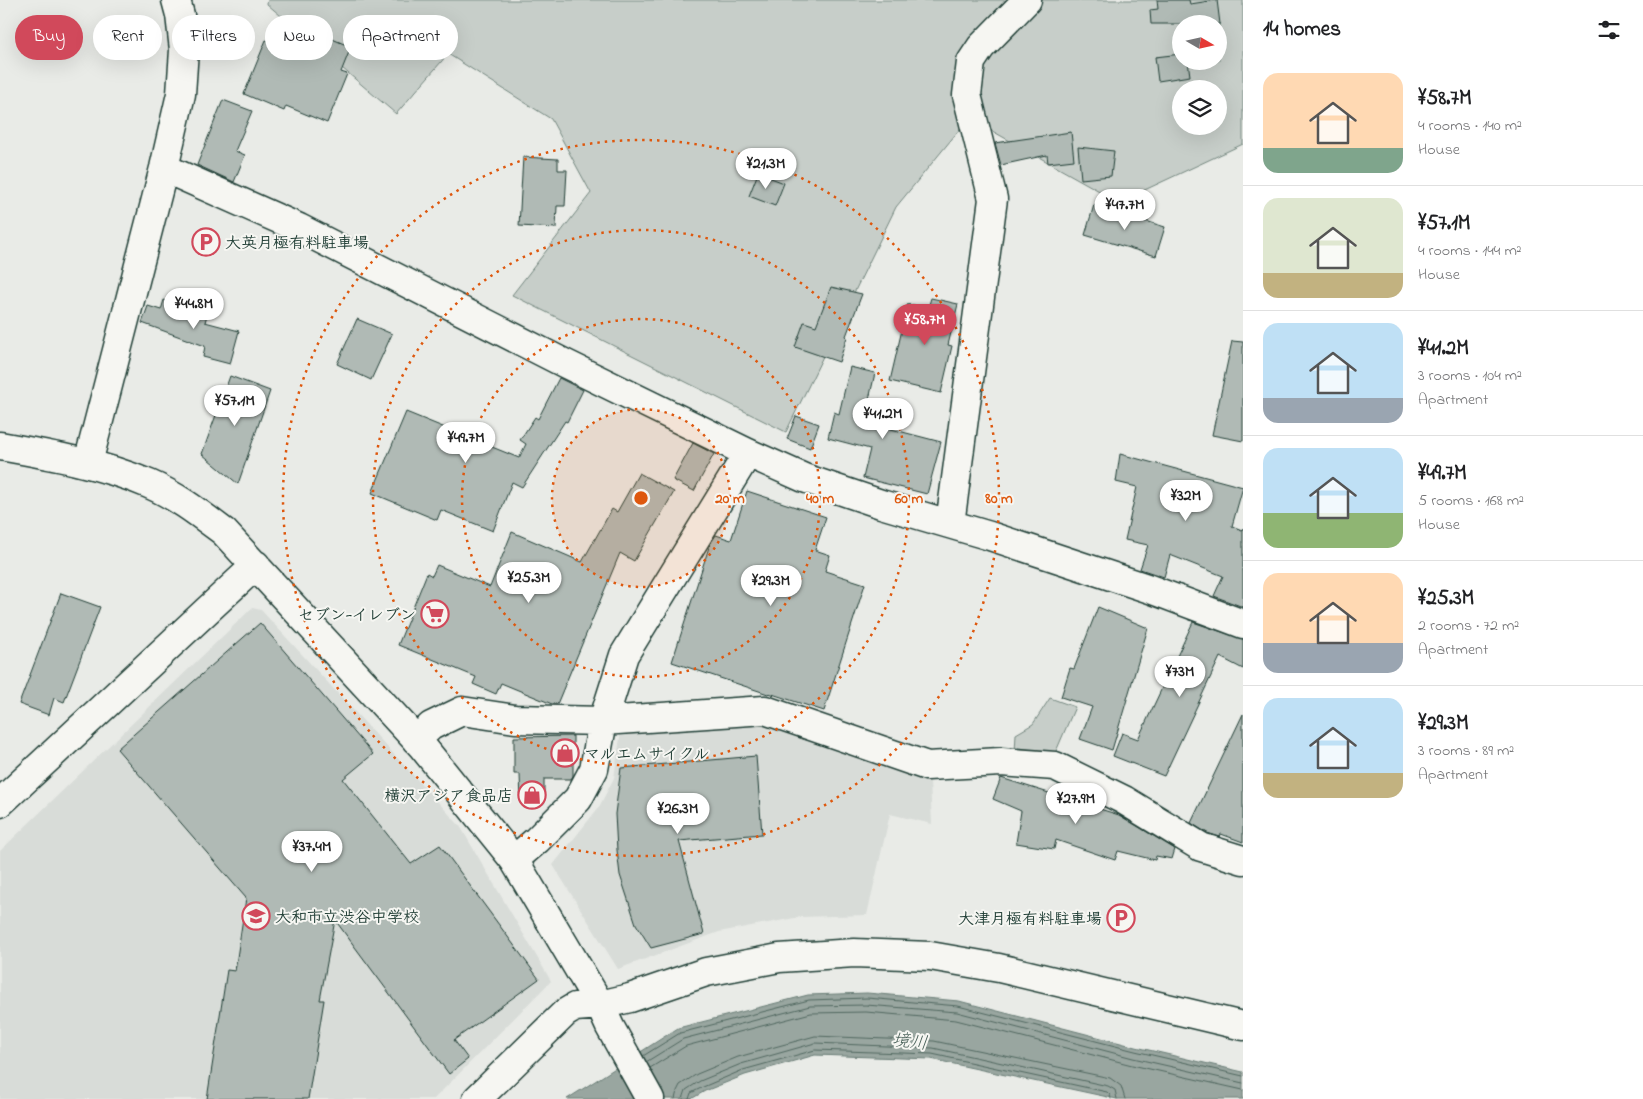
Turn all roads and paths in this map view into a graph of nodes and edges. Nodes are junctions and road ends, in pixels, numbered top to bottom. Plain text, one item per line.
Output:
1 (176, 0) edge
2 (1027, 0) edge
3 (164, 168) junction
4 (0, 446) edge
5 (748, 453) junction
6 (88, 463) junction
7 (950, 524) junction
8 (256, 566) junction
9 (1243, 624) edge
10 (603, 721) junction
11 (416, 740) junction
12 (0, 803) edge
13 (514, 860) junction
14 (1243, 860) edge
15 (605, 1016) junction
16 (1243, 1026) edge
17 (477, 1099) edge
18 (650, 1099) edge

1 - 3 street
2 - 7 street
3 - 5 street
3 - 6 street
4 - 6 street
5 - 7 street
5 - 10 street
6 - 8 street
7 - 9 street
8 - 11 street
8 - 12 street
10 - 11 street
10 - 13 street
10 - 14 street
11 - 13 street
13 - 15 street
15 - 16 street
15 - 17 street
15 - 18 street

